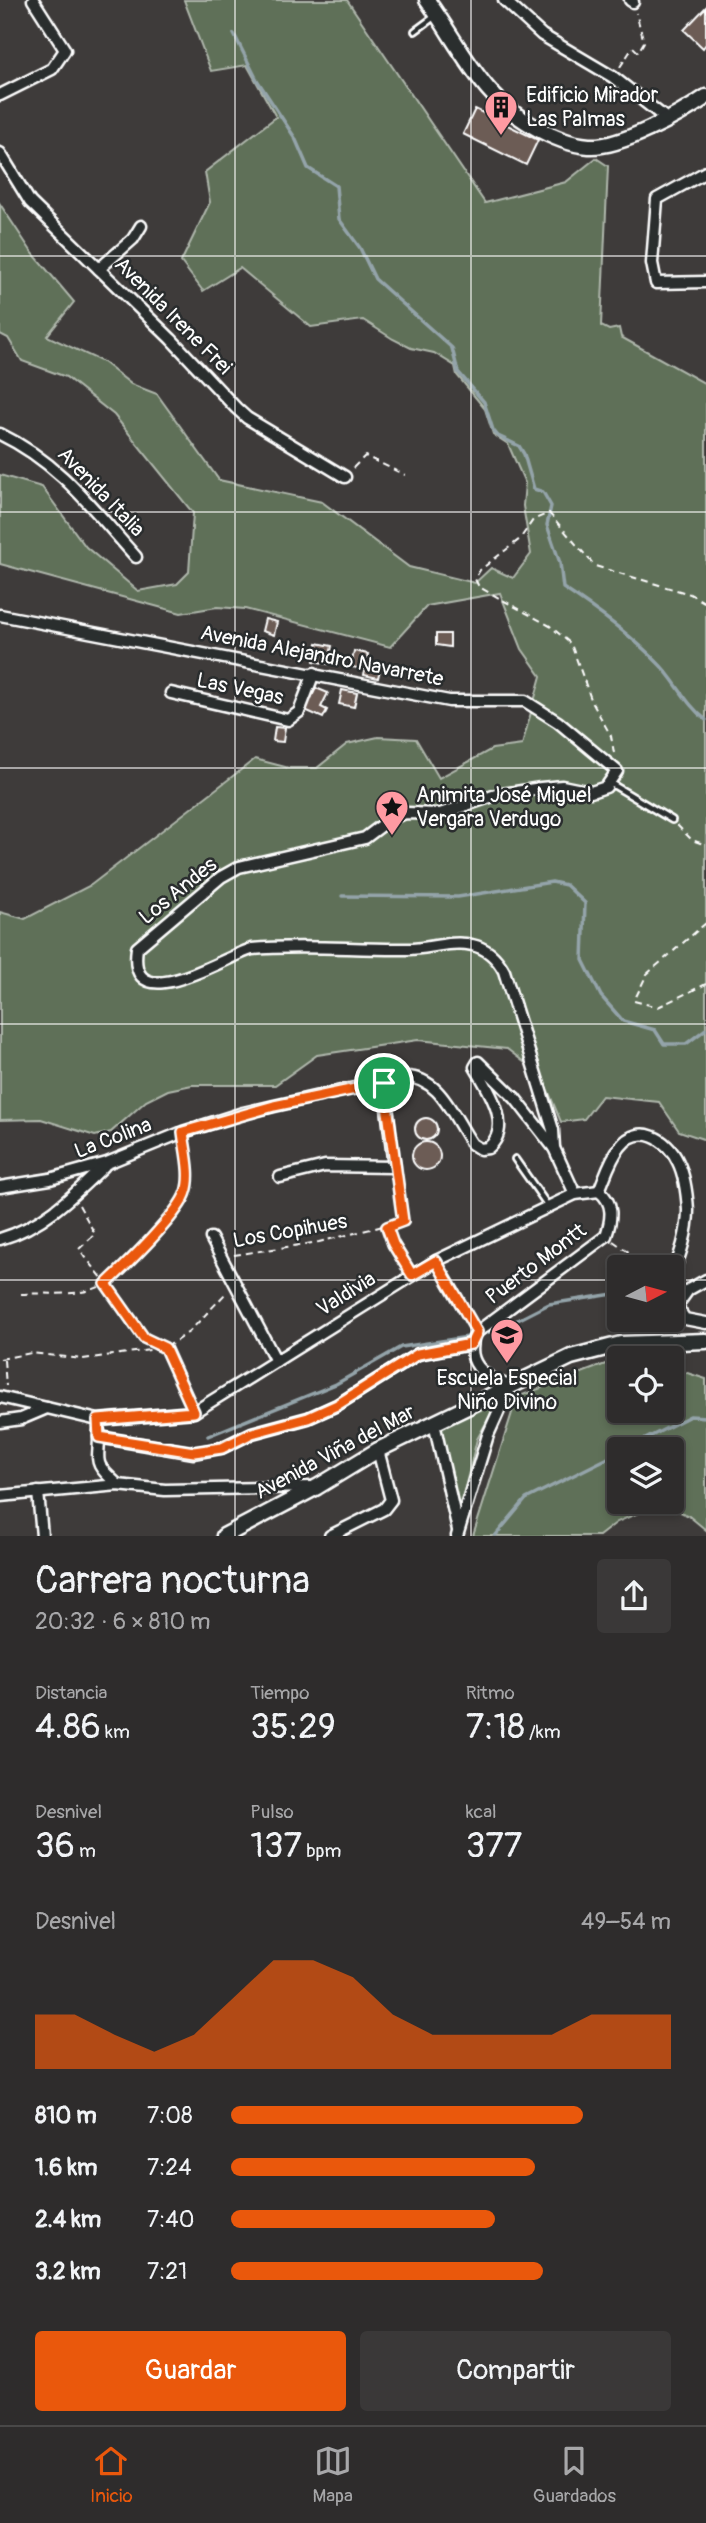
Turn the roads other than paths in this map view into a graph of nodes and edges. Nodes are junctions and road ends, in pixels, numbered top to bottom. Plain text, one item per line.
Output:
1 (33, 0) edge
2 (427, 0) edge
3 (504, 0) edge
4 (437, 14) junction
5 (415, 31) dead end
6 (706, 89) edge
7 (0, 94) edge
8 (706, 97) edge
9 (689, 107) junction
10 (668, 120) junction
11 (0, 153) edge
12 (706, 172) edge
13 (141, 226) dead end
14 (99, 269) junction
15 (706, 282) edge
16 (0, 434) edge
17 (345, 477) road end
18 (136, 557) dead end
19 (0, 615) edge
20 (314, 673) junction
21 (171, 693) dead end
22 (609, 782) junction
23 (672, 820) road end
24 (384, 1083) junction
25 (554, 1148) junction
26 (515, 1159) dead end
27 (107, 1163) junction
28 (280, 1177) dead end
29 (0, 1188) edge
30 (599, 1191) junction
31 (575, 1194) junction
32 (549, 1207) junction
33 (211, 1238) dead end
34 (0, 1239) edge
35 (679, 1255) edge
36 (706, 1280) edge
37 (684, 1294) edge
38 (684, 1318) edge
39 (706, 1323) edge
40 (706, 1341) edge
41 (471, 1344) junction
42 (276, 1361) junction
43 (510, 1386) junction
44 (3, 1398) edge
45 (47, 1408) junction
46 (98, 1420) junction
47 (0, 1422) edge
48 (434, 1423) junction
49 (99, 1437) junction
50 (378, 1450) junction
51 (118, 1485) junction
52 (317, 1487) junction
53 (38, 1492) junction
54 (0, 1496) edge
55 (457, 1533) edge
56 (42, 1536) edge
57 (224, 1536) edge
58 (330, 1536) edge

1 - 7 street
2 - 4 street
3 - 10 street
4 - 5 lane
4 - 10 street
6 - 9 street
8 - 9 street
9 - 10 street
11 - 14 street, Avenida Irene Frei
12 - 15 street
13 - 14 street
14 - 17 street, Avenida Irene Frei
16 - 18 street, Avenida Italia
19 - 20 street, Avenida Alejandro Navarrete
20 - 21 street, Las Vegas
20 - 22 street, Avenida Alejandro Navarrete
22 - 23 lane
22 - 25 street, Los Andes
24 - 25 street, La Colina
24 - 27 street, La Colina
24 - 28 street
25 - 31 street, Los Andes
26 - 32 lane
27 - 29 street, La Colina
27 - 34 street
30 - 31 street, Valdivia
30 - 35 street
30 - 41 street, Puerto Montt
31 - 32 street, Valdivia
32 - 42 street, Valdivia
33 - 42 street
36 - 37 street
38 - 39 street
40 - 43 street, Avenida Viña del Mar
41 - 43 street
41 - 49 street
42 - 46 street, Valdivia
43 - 48 street, Avenida Viña del Mar
43 - 55 street
44 - 45 street, Valdivia
45 - 46 street, Valdivia
45 - 47 street
46 - 49 street
48 - 50 street, Avenida Viña del Mar
48 - 55 street
49 - 51 street
50 - 52 street, Avenida Viña del Mar
50 - 58 street
51 - 52 street
51 - 53 street
52 - 57 street, Avenida Viña del Mar
53 - 54 street
53 - 56 street

